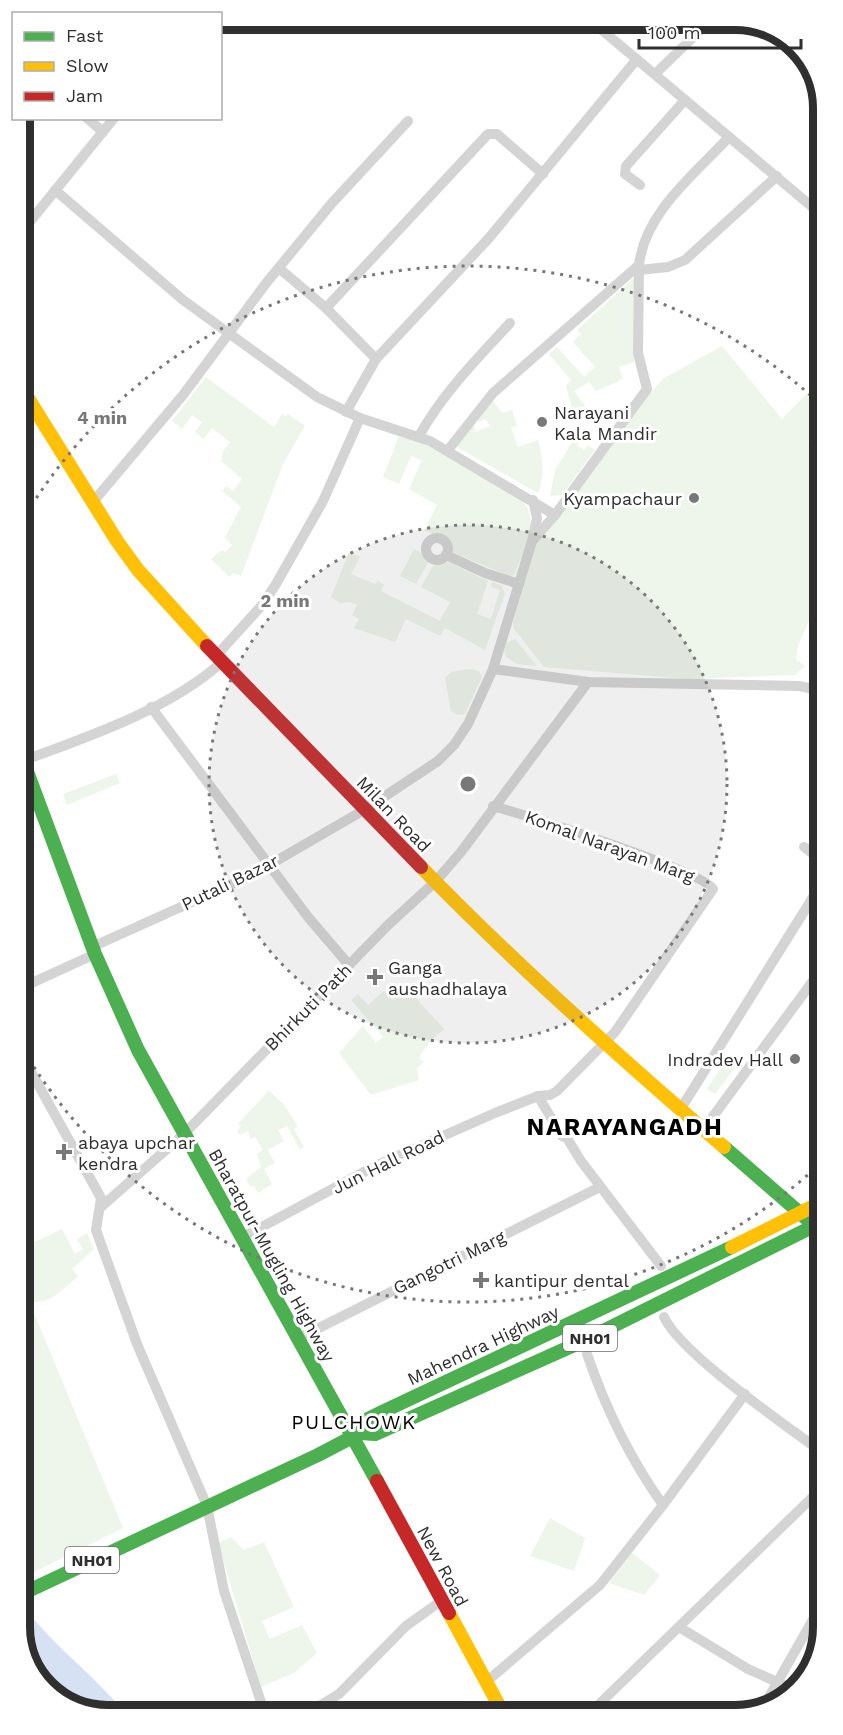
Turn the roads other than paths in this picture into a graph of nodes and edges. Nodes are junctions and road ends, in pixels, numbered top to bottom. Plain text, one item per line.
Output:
1 (602, 30) edge
2 (701, 30) edge
3 (637, 59) junction
4 (655, 74) junction
5 (685, 100) junction
6 (89, 120) edge
7 (112, 120) edge
8 (408, 120) dead end
9 (103, 132) junction
10 (729, 137) junction
11 (543, 174) junction
12 (777, 176) junction
13 (640, 185) dead end
14 (55, 190) junction
15 (813, 207) edge
16 (30, 221) edge
17 (639, 268) junction
18 (280, 269) junction
19 (326, 308) junction
20 (510, 324) dead end
21 (228, 334) junction
22 (376, 359) junction
23 (30, 401) edge
24 (345, 412) junction
25 (360, 418) junction
26 (419, 436) junction
27 (448, 450) junction
28 (533, 500) junction
29 (93, 502) junction
30 (555, 515) junction
31 (532, 541) junction
32 (446, 555) dead end
33 (519, 584) junction
34 (219, 659) junction
35 (493, 669) junction
36 (588, 682) junction
37 (813, 689) edge
38 (151, 707) junction
39 (30, 757) edge
40 (30, 779) edge
41 (493, 806) junction
42 (364, 810) junction
43 (804, 847) dead end
44 (813, 854) edge
45 (270, 865) junction
46 (435, 882) junction
47 (813, 897) edge
48 (94, 951) junction
49 (349, 965) junction
50 (813, 981) edge
51 (30, 983) edge
52 (604, 1044) junction
53 (30, 1070) edge
54 (538, 1096) junction
55 (680, 1110) junction
56 (703, 1130) junction
57 (184, 1134) junction
58 (600, 1187) junction
59 (813, 1206) edge
60 (101, 1207) junction
61 (800, 1213) junction
62 (813, 1222) edge
63 (813, 1229) edge
64 (243, 1237) junction
65 (661, 1266) dead end
66 (664, 1317) dead end
67 (299, 1338) junction
68 (587, 1354) dead end
69 (745, 1394) junction
70 (356, 1435) junction
71 (813, 1445) edge
72 (813, 1497) edge
73 (663, 1505) junction
74 (207, 1506) junction
75 (30, 1590) edge
76 (441, 1601) junction
77 (813, 1620) edge
78 (679, 1627) junction
79 (486, 1682) junction
80 (778, 1683) junction
81 (785, 1686) edge
82 (769, 1697) edge
83 (262, 1705) edge
84 (321, 1705) edge
85 (498, 1705) edge
86 (598, 1705) edge

1 - 3 street
2 - 4 street
3 - 4 street
3 - 11 street
4 - 5 street
5 - 10 street
5 - 13 street
6 - 9 street
7 - 9 street
8 - 18 street
9 - 14 street
10 - 12 street
10 - 17 street
11 - 19 street
11 - 22 street
12 - 15 street
12 - 17 street
14 - 16 street
14 - 21 street
17 - 27 street
17 - 30 street
18 - 19 street
18 - 21 street
19 - 22 street
20 - 26 street
21 - 24 street
21 - 29 street
22 - 24 street
23 - 29 main road, Milan Road
24 - 25 street
25 - 26 street
25 - 34 street
26 - 27 street
27 - 28 street
28 - 30 street
28 - 31 street
29 - 34 main road, Milan Road
30 - 31 street
31 - 33 street, Putali Bazar
32 - 33 street
33 - 35 street, Putali Bazar
34 - 38 street
34 - 42 main road, Milan Road
35 - 36 street
35 - 42 street, Putali Bazar
36 - 37 street
36 - 41 street, Bhirkuti Path
38 - 39 street
38 - 45 street
40 - 48 main road, Bharatpur-Mugling Highway
41 - 46 street, Bhirkuti Path
41 - 52 street, Komal Narayan Marg
42 - 45 street, Putali Bazar
42 - 46 main road, Milan Road
43 - 44 street
45 - 48 street, Putali Bazar
45 - 49 street
46 - 49 street, Bhirkuti Path
46 - 52 main road, Milan Road
47 - 55 street
48 - 51 street, Putali Bazar
48 - 57 main road, Bharatpur-Mugling Highway
49 - 57 street, Bhirkuti Path
50 - 56 street
52 - 54 street, Jun Hall Road
52 - 55 main road, Milan Road
53 - 60 street
54 - 58 street
54 - 64 street, Jun Hall Road
55 - 56 main road, Milan Road
56 - 61 main road, Milan Road
57 - 60 street, Bhirkuti Path
57 - 64 main road, Bharatpur-Mugling Highway
58 - 65 street
58 - 67 street, Gangotri Marg
59 - 61 main road, Mahendra Highway / NH01
60 - 74 street
61 - 62 main road, Milan Road
61 - 70 main road, Mahendra Highway / NH01
63 - 70 main road, Mahendra Highway / NH01
64 - 67 main road, Bharatpur-Mugling Highway
66 - 69 street
67 - 70 main road, Bharatpur-Mugling Highway
68 - 73 street
69 - 71 street
69 - 73 street
70 - 74 main road, Mahendra Highway / NH01
70 - 76 main road, New Road
72 - 78 street
73 - 79 street
74 - 75 main road, Mahendra Highway / NH01
74 - 83 street
76 - 79 main road, New Road
76 - 84 street
77 - 80 street
78 - 80 street
78 - 86 street
79 - 85 main road, New Road
80 - 81 street
80 - 82 street

